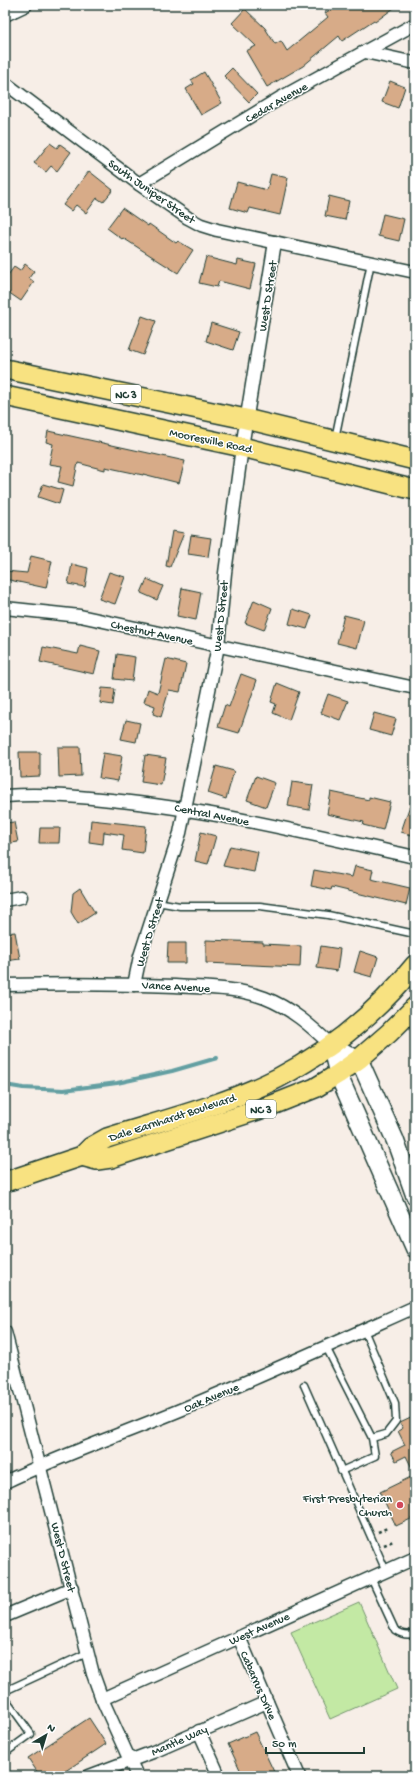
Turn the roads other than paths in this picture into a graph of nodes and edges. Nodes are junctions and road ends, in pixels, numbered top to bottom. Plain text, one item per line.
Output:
1 (26, 5) edge
2 (5, 16) edge
3 (415, 24) edge
4 (365, 52) junction
5 (415, 63) edge
6 (5, 83) edge
7 (139, 184) junction
8 (275, 242) junction
9 (371, 262) junction
10 (415, 272) edge
11 (5, 369) edge
12 (5, 396) edge
13 (246, 419) junction
14 (335, 441) junction
15 (242, 447) junction
16 (415, 460) edge
17 (415, 490) edge
18 (5, 608) edge
19 (218, 646) junction
20 (415, 688) edge
21 (5, 796) edge
22 (186, 809) junction
23 (415, 857) edge
24 (21, 897) dead end
25 (5, 900) edge
26 (158, 902) junction
27 (415, 934) edge
28 (415, 964) edge
29 (134, 984) junction
30 (5, 986) edge
31 (415, 1007) edge
32 (408, 1019) edge
33 (331, 1045) junction
34 (358, 1060) junction
35 (338, 1074) junction
36 (82, 1156) junction
37 (5, 1182) edge
38 (415, 1196) edge
39 (415, 1249) edge
40 (415, 1306) edge
41 (364, 1330) junction
42 (5, 1332) edge
43 (326, 1347) junction
44 (304, 1385) dead end
45 (372, 1438) junction
46 (40, 1465) junction
47 (342, 1471) junction
48 (5, 1482) edge
49 (415, 1558) edge
50 (386, 1571) junction
51 (371, 1578) junction
52 (72, 1588) junction
53 (6, 1614) edge
54 (415, 1633) edge
55 (239, 1637) junction
56 (87, 1652) junction
57 (5, 1691) edge
58 (5, 1698) edge
59 (102, 1699) junction
60 (267, 1702) junction
61 (199, 1731) junction
62 (5, 1753) edge
63 (131, 1761) junction
64 (89, 1776) edge
65 (137, 1776) edge
66 (219, 1776) edge
67 (299, 1776) edge

1 - 2 street
3 - 4 street, Cedar Avenue
4 - 5 street
4 - 7 street, Cedar Avenue
6 - 7 street, South Juniper Street
7 - 8 street, South Juniper Street
8 - 9 street, South Juniper Street
8 - 13 street, West D Street
9 - 10 street, South Juniper Street
9 - 14 lane
11 - 13 main road, NC 3
12 - 15 main road, Mooresville Road
13 - 14 main road
13 - 15 street, West D Street
14 - 16 main road
15 - 17 main road, Mooresville Road
15 - 19 street, West D Street
18 - 19 street, Chestnut Avenue
19 - 20 street, Chestnut Avenue
19 - 22 street, West D Street
21 - 22 street, Central Avenue
22 - 23 street, Central Avenue
22 - 26 street, West D Street
24 - 25 street
26 - 27 lane
26 - 29 street, West D Street
28 - 33 main road, Dale Earnhardt Boulevard / NC 3
29 - 30 street, Vance Avenue
29 - 33 street, Vance Avenue
31 - 32 main road, Dale Earnhardt Boulevard / NC 3
32 - 34 main road, Dale Earnhardt Boulevard / NC 3
33 - 34 street, Vance Avenue
33 - 35 street
33 - 36 main road, Dale Earnhardt Boulevard / NC 3
34 - 35 main road, Dale Earnhardt Boulevard / NC 3
34 - 38 street
35 - 36 main road, Dale Earnhardt Boulevard / NC 3
35 - 39 street
36 - 37 main road, Dale Earnhardt Boulevard / NC 3
40 - 41 street, Oak Avenue
41 - 43 street, Oak Avenue
41 - 45 lane
42 - 46 street, West D Street
43 - 45 lane
43 - 46 street, Oak Avenue
44 - 47 lane
45 - 47 lane
46 - 48 street, Oak Avenue
46 - 52 street, West D Street
47 - 50 lane
49 - 50 street, West Avenue
50 - 51 street, West Avenue
51 - 54 lane
51 - 55 street, West Avenue
52 - 53 street
52 - 56 street, West D Street
55 - 59 street, West Avenue
55 - 60 street, Cabarrus Drive
56 - 57 lane
56 - 59 street, West D Street
58 - 62 lane
59 - 63 street, West D Street
60 - 61 street, Mantle Way
60 - 67 street, Cabarrus Drive
61 - 63 street, Mantle Way
61 - 66 street
63 - 64 street, Mantle Way
63 - 65 street, West D Street

